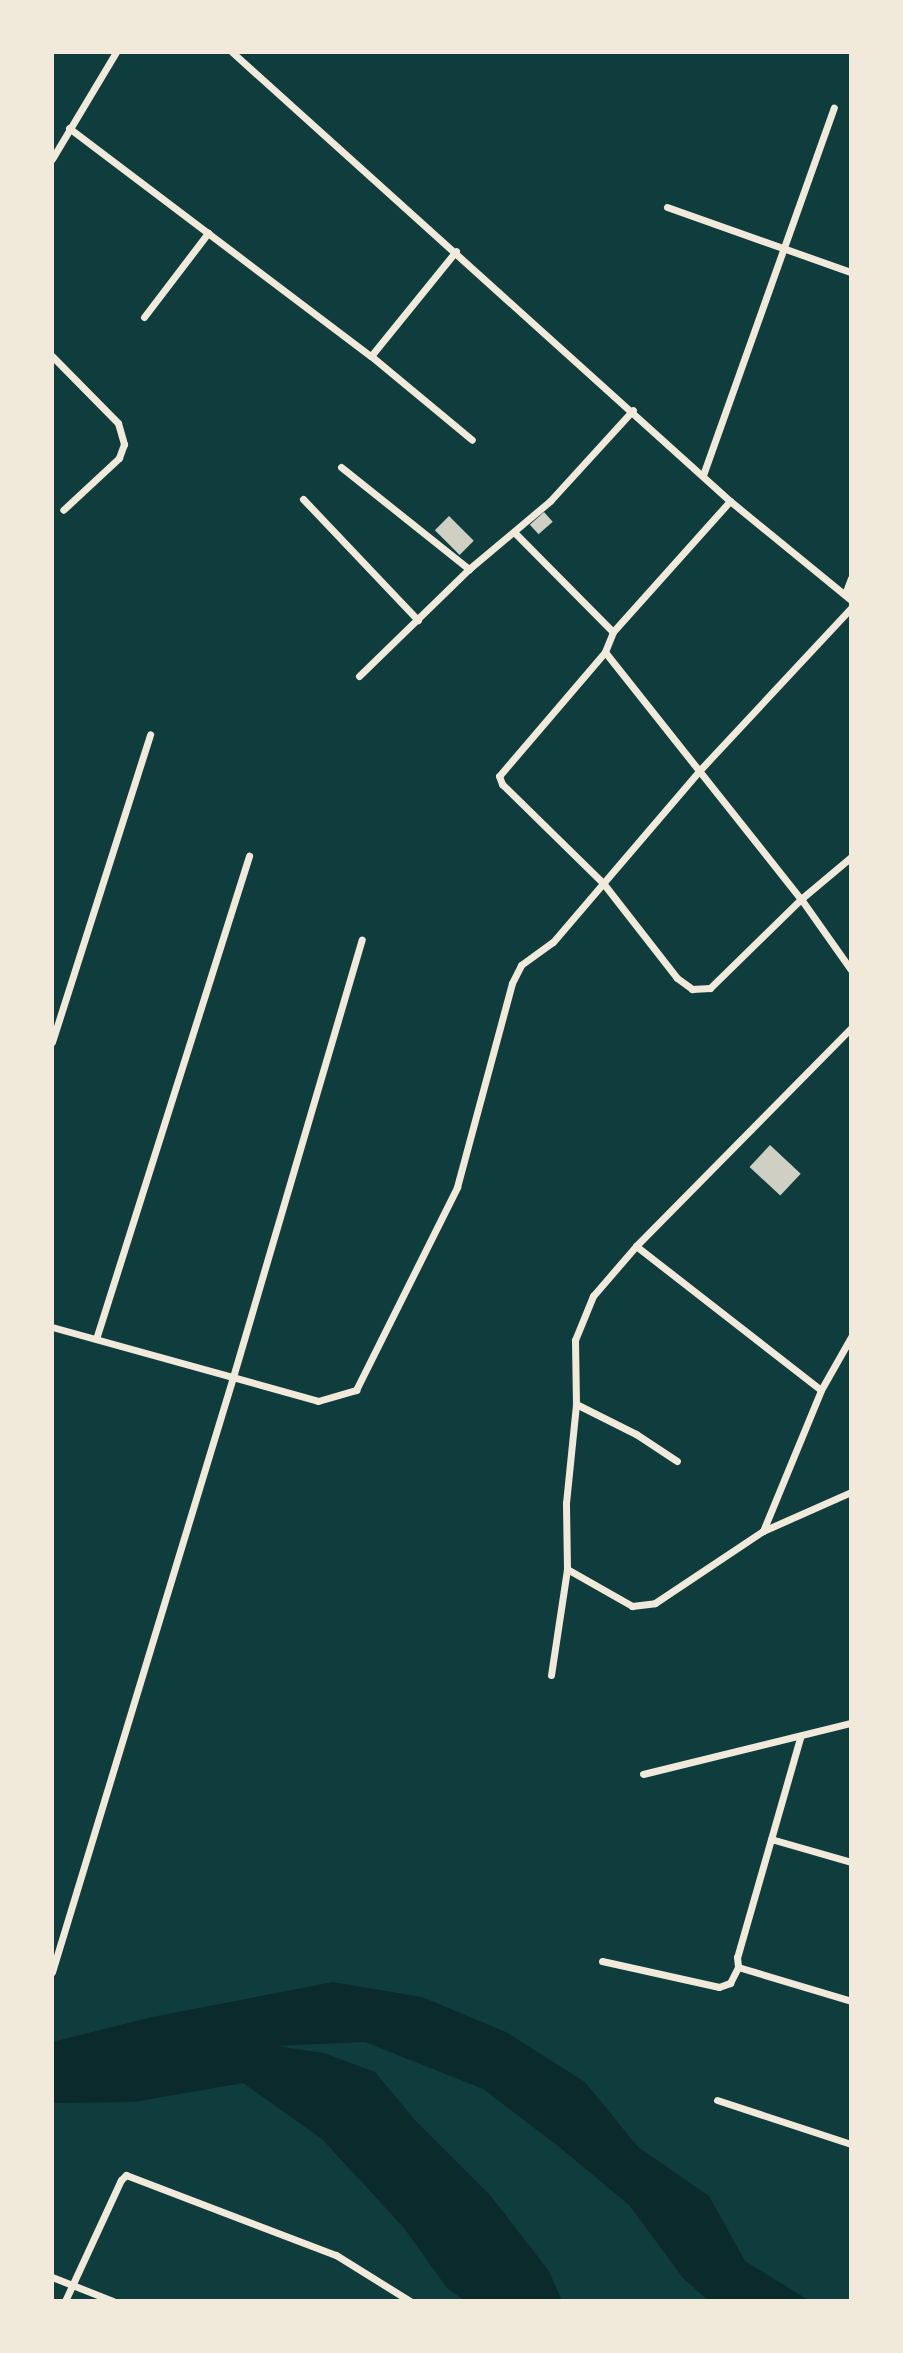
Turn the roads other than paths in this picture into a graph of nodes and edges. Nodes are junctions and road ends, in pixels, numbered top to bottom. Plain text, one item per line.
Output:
1 (116, 52) edge
2 (232, 52) edge
3 (834, 108) dead end
4 (69, 128) junction
5 (52, 159) edge
6 (667, 207) dead end
7 (208, 233) junction
8 (784, 248) junction
9 (456, 251) junction
10 (851, 272) edge
11 (144, 317) dead end
12 (52, 356) edge
13 (371, 356) junction
14 (633, 410) junction
15 (472, 440) dead end
16 (341, 467) dead end
17 (703, 475) junction
18 (303, 499) dead end
19 (730, 501) junction
20 (63, 510) dead end
21 (515, 533) junction
22 (469, 569) junction
23 (851, 578) edge
24 (848, 597) edge
25 (851, 608) edge
26 (418, 620) junction
27 (613, 632) junction
28 (605, 652) junction
29 (359, 676) dead end
30 (150, 734) dead end
31 (699, 771) junction
32 (249, 856) dead end
33 (851, 857) edge
34 (603, 883) junction
35 (801, 899) junction
36 (362, 940) dead end
37 (851, 970) edge
38 (851, 1028) edge
39 (52, 1042) edge
40 (636, 1246) junction
41 (52, 1327) edge
42 (851, 1337) edge
43 (96, 1339) junction
44 (233, 1377) junction
45 (821, 1390) junction
46 (576, 1404) junction
47 (677, 1461) dead end
48 (851, 1492) edge
49 (763, 1531) junction
50 (567, 1569) junction
51 (551, 1675) dead end
52 (851, 1723) edge
53 (800, 1738) junction
54 (643, 1774) dead end
55 (771, 1839) junction
56 (851, 1862) edge
57 (602, 1961) dead end
58 (738, 1967) junction
59 (52, 1972) edge
60 (851, 2001) edge
61 (717, 2100) dead end
62 (851, 2144) edge
63 (52, 2277) edge
64 (73, 2284) junction
65 (406, 2300) edge
66 (65, 2301) edge
67 (113, 2301) edge

1 - 4 street
2 - 9 street
3 - 8 street
4 - 5 street
4 - 7 street
6 - 8 street
7 - 11 street
7 - 13 street
8 - 10 street
8 - 17 street
9 - 13 street
9 - 14 street
12 - 20 street
13 - 15 street
14 - 17 street
14 - 21 street
16 - 22 street
17 - 19 street
18 - 26 street
19 - 24 street
19 - 27 street
21 - 22 street
21 - 27 street
22 - 26 street
23 - 24 street
25 - 31 street
26 - 29 street
27 - 28 street
28 - 31 street
28 - 34 street
30 - 39 street
31 - 34 street
31 - 35 street
32 - 43 street
33 - 35 street
34 - 35 street
34 - 44 street
35 - 37 street
36 - 44 street
38 - 40 street
40 - 45 street
40 - 46 street
41 - 43 street
42 - 45 street
43 - 44 street
44 - 59 street
45 - 49 street
46 - 47 street
46 - 50 street
48 - 49 street
49 - 50 street
50 - 51 street
52 - 53 street
53 - 54 street
53 - 55 street
55 - 56 street
55 - 58 street
57 - 58 street
58 - 60 street
61 - 62 street
63 - 64 street
64 - 65 street
64 - 66 street
64 - 67 street

